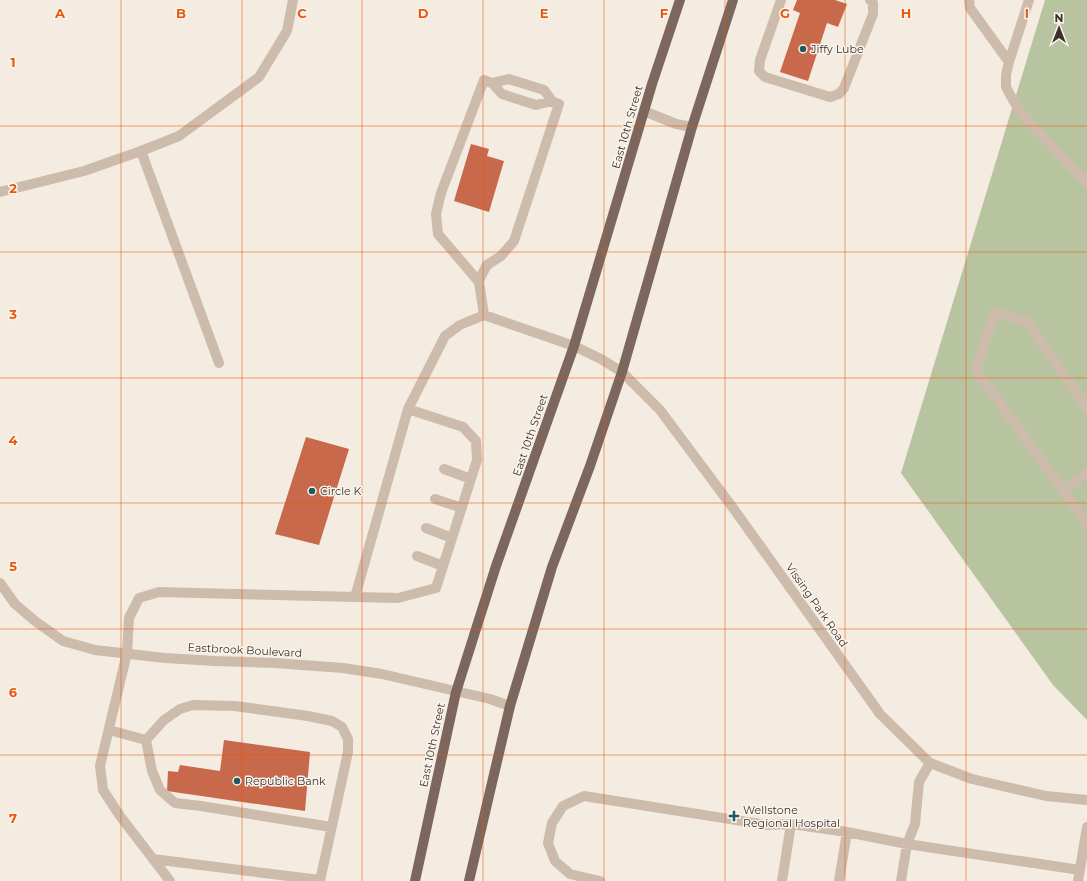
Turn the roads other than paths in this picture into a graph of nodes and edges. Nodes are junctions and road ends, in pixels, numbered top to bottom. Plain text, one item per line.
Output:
1 (293, 0) edge
2 (680, 0) edge
3 (733, 0) edge
4 (781, 0) edge
5 (870, 0) edge
6 (969, 0) edge
7 (1029, 0) edge
8 (1009, 62) junction
9 (492, 83) junction
10 (556, 102) junction
11 (644, 111) junction
12 (692, 127) junction
13 (141, 152) junction
14 (1087, 183) edge
15 (0, 192) edge
16 (479, 282) junction
17 (484, 315) junction
18 (574, 346) junction
19 (219, 363) dead end
20 (622, 372) junction
21 (1087, 408) edge
22 (408, 409) junction
23 (444, 469) dead end
24 (1087, 473) edge
25 (471, 479) junction
26 (1063, 490) junction
27 (435, 499) dead end
28 (462, 508) junction
29 (1087, 524) edge
30 (426, 528) dead end
31 (452, 538) junction
32 (417, 556) dead end
33 (444, 566) junction
34 (0, 583) edge
35 (355, 597) junction
36 (126, 653) junction
37 (456, 692) junction
38 (510, 706) junction
39 (109, 730) junction
40 (146, 740) junction
41 (930, 763) junction
42 (1087, 800) edge
43 (791, 824) junction
44 (331, 827) junction
45 (1087, 827) edge
46 (847, 832) junction
47 (907, 844) junction
48 (153, 859) junction
49 (1080, 870) junction
50 (246, 871) junction
51 (170, 881) edge
52 (252, 881) edge
53 (320, 881) edge
54 (416, 881) edge
55 (469, 881) edge
56 (600, 881) edge
57 (782, 881) edge
58 (839, 881) edge
59 (901, 881) edge
60 (1078, 881) edge

1 - 13 street
2 - 11 main road, East 10th Street
3 - 12 main road
4 - 5 street
6 - 8 street
7 - 8 street
8 - 14 street
9 - 10 street
9 - 10 street
9 - 16 street
10 - 16 street
11 - 12 street
11 - 18 main road, East 10th Street
12 - 20 main road
13 - 15 street
13 - 19 street
16 - 17 street
17 - 18 street, Vissing Park Road
17 - 22 street
18 - 20 street, Vissing Park Road
18 - 37 main road, East 10th Street
20 - 38 main road
20 - 41 street, Vissing Park Road
21 - 26 street
22 - 25 street
22 - 35 street
23 - 25 street
24 - 26 street
25 - 28 street
26 - 29 street
27 - 28 street
28 - 31 street
30 - 31 street
31 - 33 street
32 - 33 street
33 - 35 street
34 - 36 street, Eastbrook Boulevard
35 - 36 street
36 - 37 street, Eastbrook Boulevard
36 - 39 street
37 - 38 street, Eastbrook Boulevard
37 - 54 main road, East 10th Street
38 - 55 main road
39 - 40 street
39 - 48 street
40 - 44 street
40 - 44 street
41 - 42 street, Vissing Park Road
41 - 47 street
43 - 46 street
43 - 56 street
43 - 57 street
44 - 53 street
45 - 49 street
46 - 47 street
46 - 58 street
47 - 49 street
47 - 59 street
48 - 50 street
48 - 51 street
49 - 60 street
50 - 52 street
50 - 53 street

